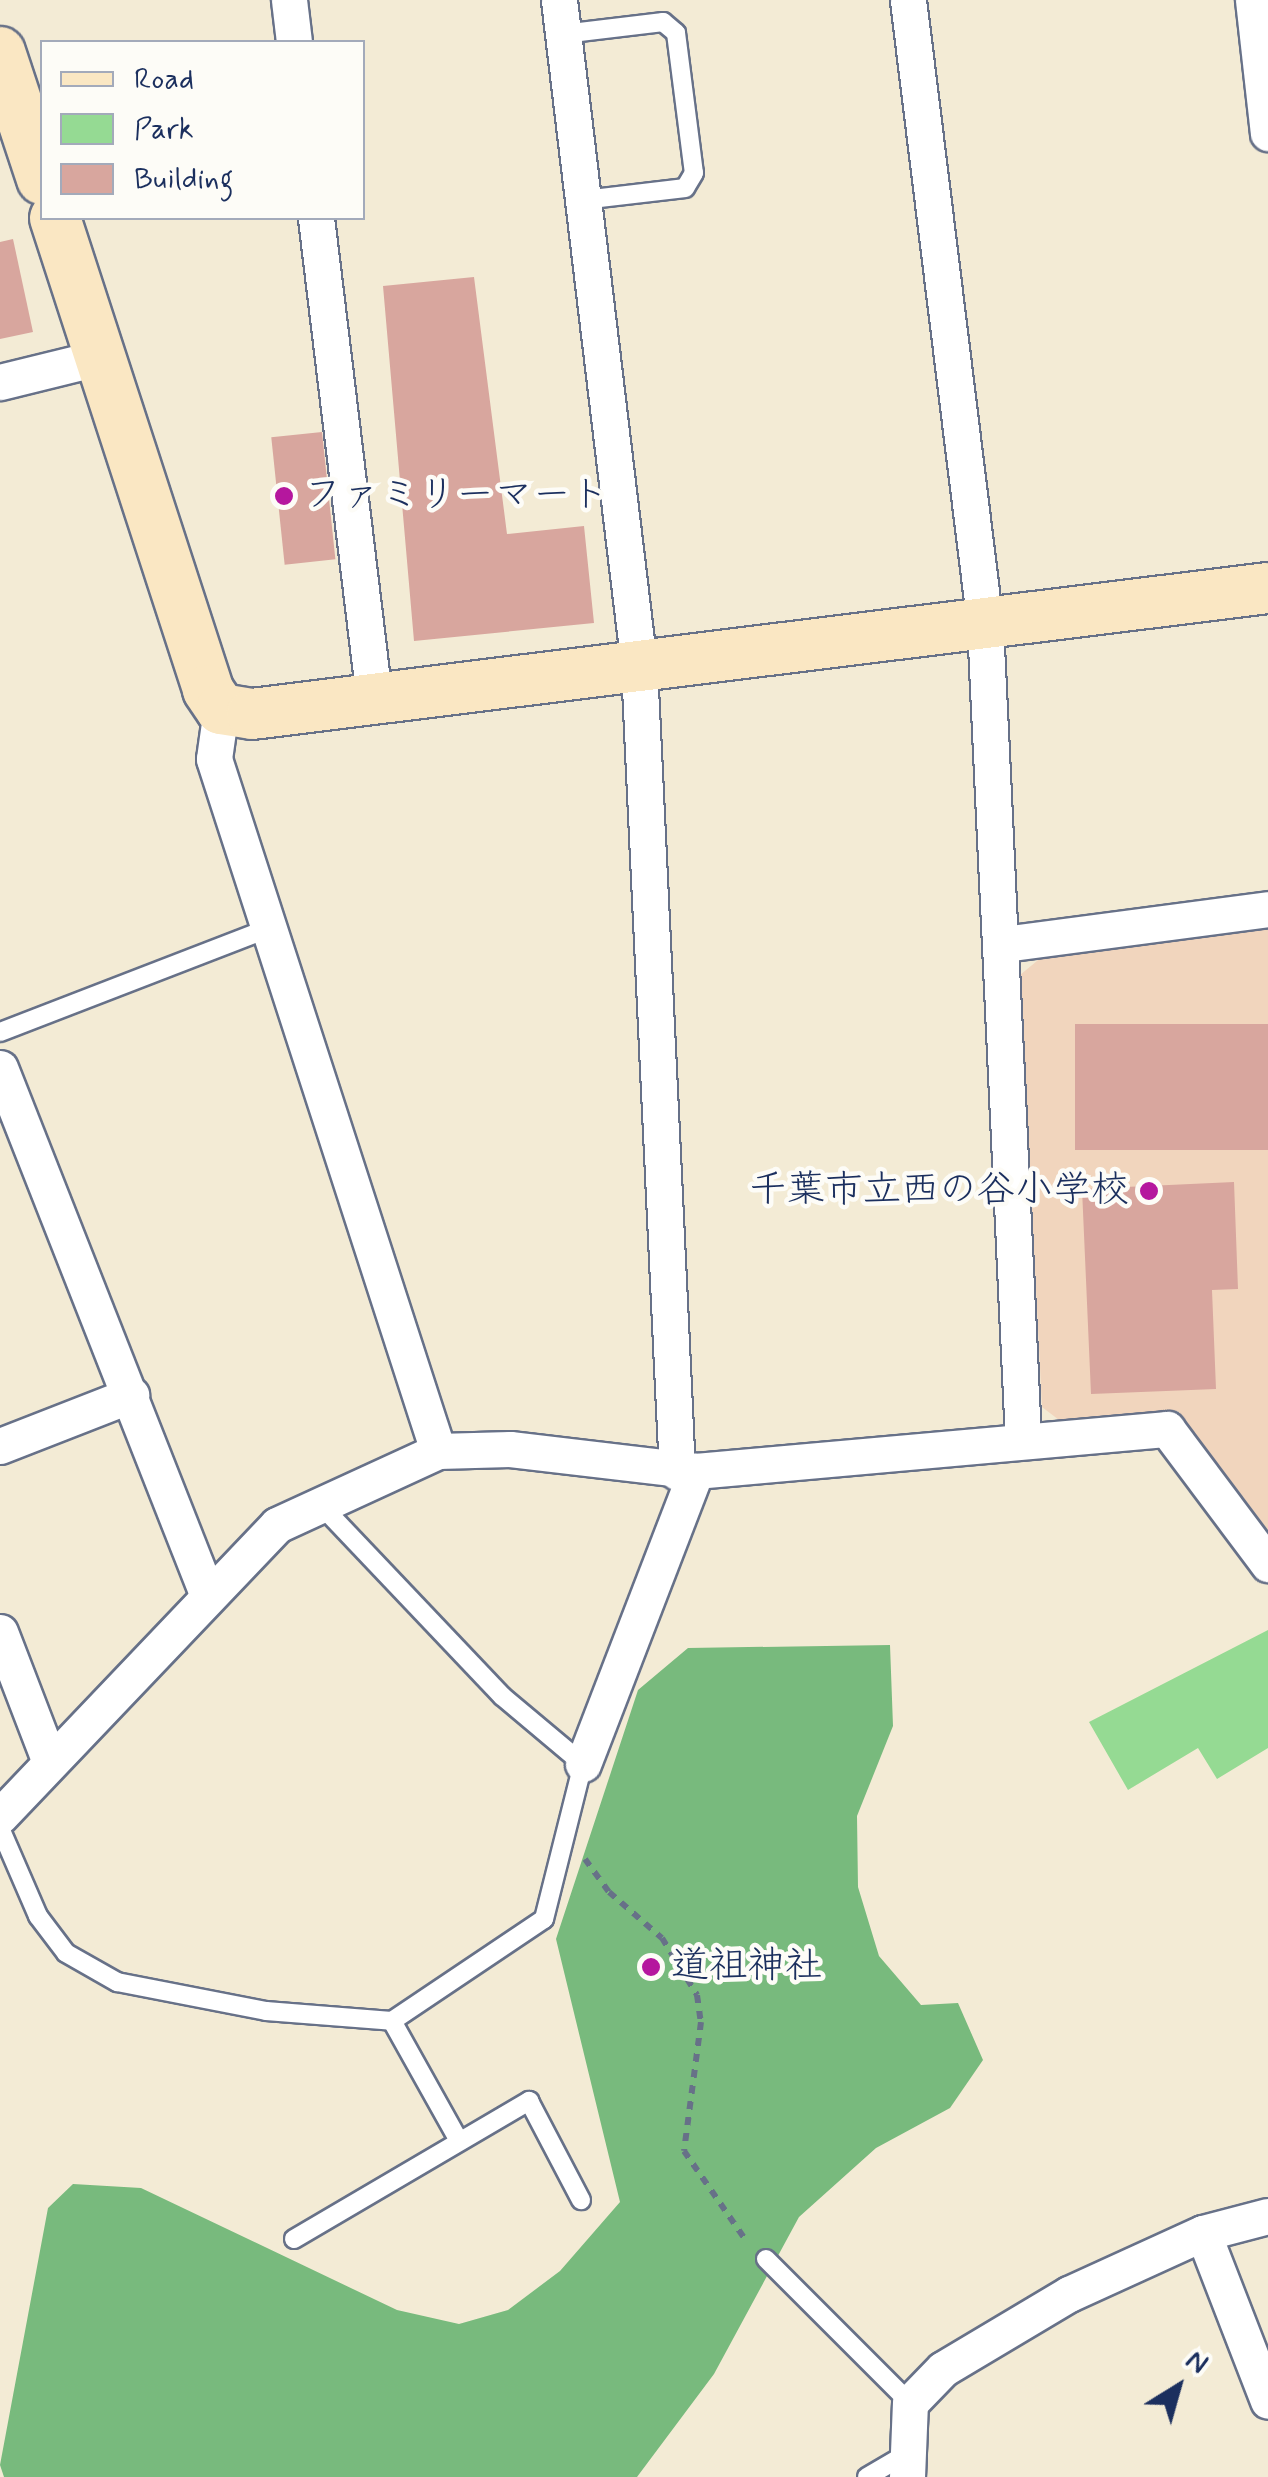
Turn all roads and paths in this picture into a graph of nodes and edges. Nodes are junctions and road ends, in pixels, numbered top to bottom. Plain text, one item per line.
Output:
1 (289, 0) edge
2 (908, 0) edge
3 (1252, 0) edge
4 (561, 17) edge
5 (294, 40) edge
6 (3, 74) edge
7 (1268, 134) edge
8 (40, 174) edge
9 (583, 200) junction
10 (57, 220) edge
11 (316, 220) edge
12 (102, 357) junction
13 (0, 382) edge
14 (1268, 588) edge
15 (985, 624) junction
16 (639, 666) junction
17 (374, 699) junction
18 (221, 709) junction
19 (1268, 909) edge
20 (264, 930) junction
21 (1003, 944) junction
22 (0, 1032) edge
23 (0, 1068) edge
24 (131, 1394) junction
25 (1023, 1440) junction
26 (0, 1446) edge
27 (438, 1451) junction
28 (687, 1472) junction
29 (320, 1504) junction
30 (1268, 1564) edge
31 (208, 1596) junction
32 (0, 1632) edge
33 (50, 1762) junction
34 (582, 1764) junction
35 (0, 1816) edge
36 (0, 1828) edge
37 (564, 1836) junction
38 (392, 2021) junction
39 (458, 2138) junction
40 (581, 2200) dead end
41 (1268, 2216) edge
42 (1203, 2233) junction
43 (294, 2239) dead end
44 (766, 2259) joint
45 (1268, 2401) edge
46 (910, 2403) junction
47 (905, 2467) edge
48 (867, 2477) edge

1 - 5 street
2 - 15 street
3 - 7 street
4 - 9 street
4 - 9 lane
6 - 8 street
9 - 16 street
10 - 12 street
11 - 17 street
12 - 13 street
12 - 18 street
14 - 15 street
15 - 16 street
15 - 21 street
16 - 17 street
16 - 28 street
17 - 18 street
18 - 20 street
19 - 21 street
20 - 22 lane
20 - 27 street
21 - 25 street
23 - 24 street
24 - 26 street
24 - 31 street
25 - 28 street
25 - 30 street
27 - 28 street
27 - 29 street
28 - 34 street
29 - 31 street
29 - 34 lane
31 - 33 street
32 - 33 street
33 - 35 street
34 - 37 lane
36 - 38 lane
37 - 38 lane
37 - 44 path
38 - 39 lane
39 - 40 lane
39 - 43 lane
41 - 42 street
42 - 45 street
42 - 46 street
44 - 46 lane
46 - 47 street
47 - 48 lane

